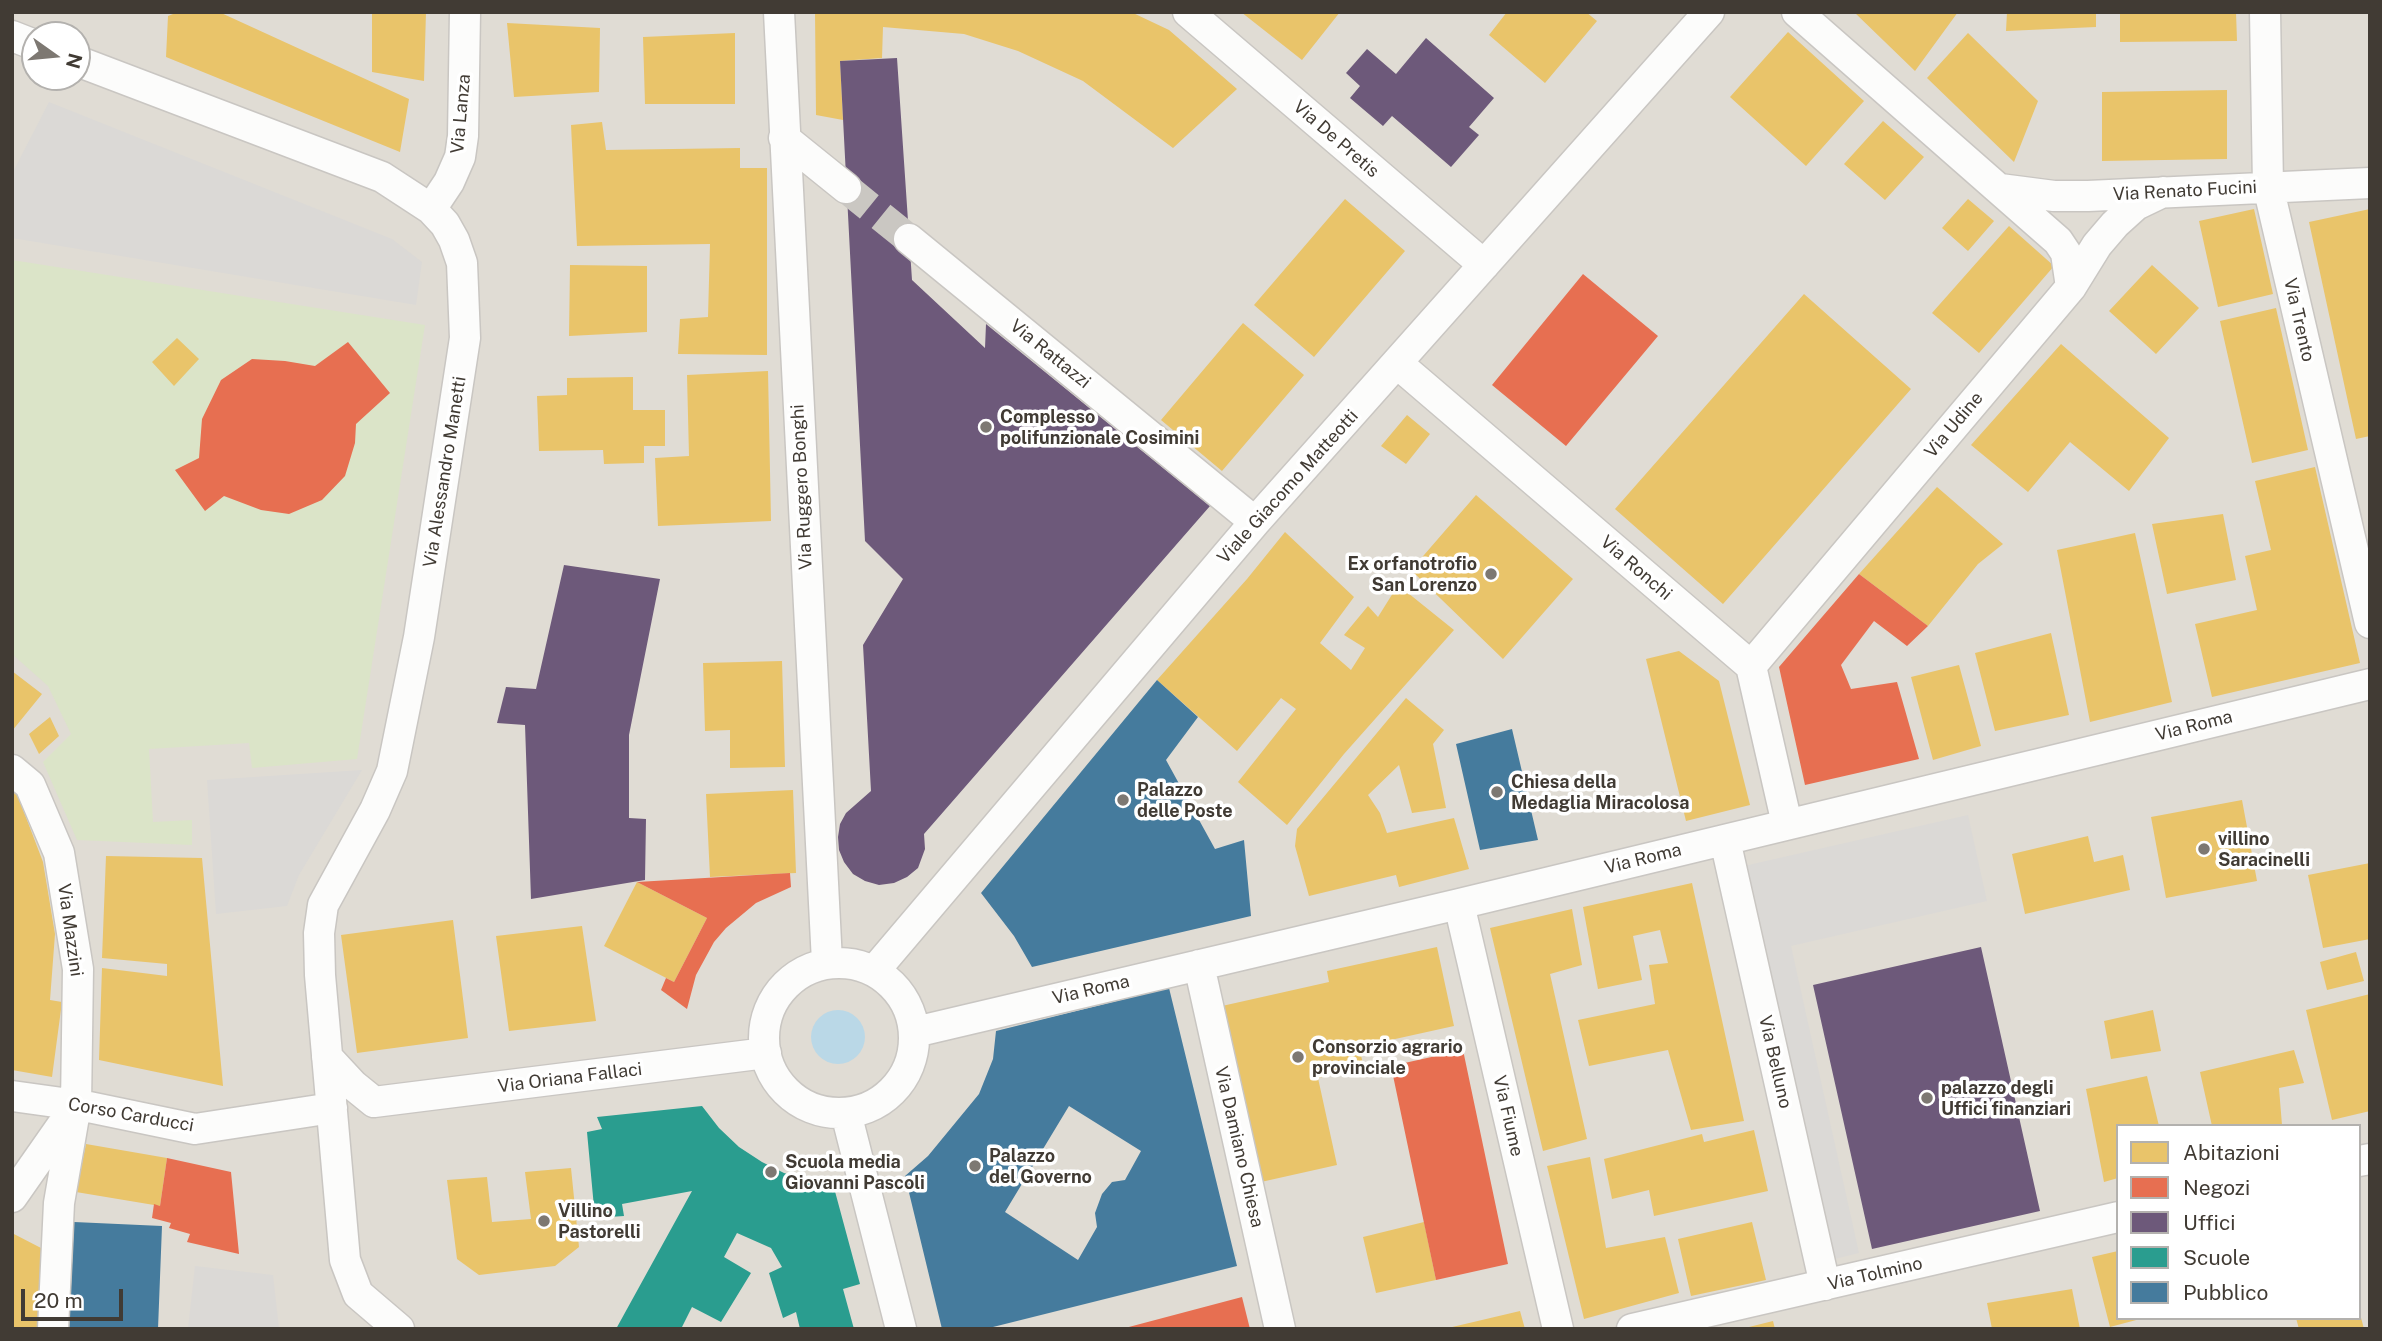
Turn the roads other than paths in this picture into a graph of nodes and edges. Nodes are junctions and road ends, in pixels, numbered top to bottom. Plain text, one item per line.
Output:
1 (466, 12) edge
2 (779, 12) edge
3 (1188, 12) edge
4 (1710, 12) edge
5 (1797, 12) edge
6 (2265, 12) edge
7 (91, 66) edge
8 (784, 138) junction
9 (2370, 183) edge
10 (2267, 186) junction
11 (846, 188) tunnel mouth
12 (2000, 189) junction
13 (2163, 192) junction
14 (431, 209) junction
15 (909, 239) tunnel mouth
16 (1484, 265) junction
17 (2071, 287) junction
18 (1398, 364) junction
19 (1255, 522) junction
20 (2370, 623) edge
21 (1751, 666) junction
22 (2370, 684) edge
23 (12, 770) edge
24 (1787, 824) junction
25 (1725, 840) junction
26 (1459, 904) junction
27 (827, 962) junction
28 (1199, 965) junction
29 (875, 970) junction
30 (915, 1032) junction
31 (766, 1053) junction
32 (327, 1057) junction
33 (12, 1096) edge
34 (374, 1102) junction
35 (76, 1105) junction
36 (332, 1108) junction
37 (846, 1113) junction
38 (335, 1150) junction
39 (12, 1197) edge
40 (2116, 1217) edge
41 (1825, 1285) junction
42 (52, 1329) edge
43 (399, 1329) edge
44 (901, 1329) edge
45 (1280, 1329) edge
46 (1558, 1329) edge
47 (1632, 1329) edge

1 - 14 street, Via Lanza
2 - 8 street, Via Ruggero Bonghi
3 - 16 street, Via De Pretis
4 - 16 street, Viale Giacomo Matteotti
5 - 12 street
6 - 10 street, Via Trento
7 - 14 street, Via Alessandro Manetti
8 - 11 street
8 - 27 street, Via Ruggero Bonghi
9 - 10 street, Via Renato Fucini
10 - 13 street, Via Renato Fucini
10 - 20 street, Via Trento
12 - 13 street, Via Renato Fucini
12 - 17 street
13 - 17 street, Via Udine
14 - 32 street, Via Alessandro Manetti
15 - 19 street, Via Rattazzi
16 - 18 street, Viale Giacomo Matteotti
17 - 21 street, Via Udine
18 - 19 street, Viale Giacomo Matteotti
18 - 21 street, Via Ronchi
19 - 29 street, Viale Giacomo Matteotti
21 - 24 street
22 - 24 street, Via Roma
23 - 35 street, Via Mazzini
24 - 25 street, Via Roma
25 - 26 street, Via Roma
25 - 41 street, Via Belluno
26 - 28 street, Via Roma
26 - 46 street, Via Fiume
27 - 29 street
27 - 31 street
28 - 30 street, Via Roma
28 - 45 street, Via Damiano Chiesa
29 - 30 street
30 - 37 street
31 - 34 street, Via Oriana Fallaci
31 - 37 street
32 - 34 street
32 - 36 street, Via Alessandro Manetti
33 - 35 street, Corso Carducci
34 - 38 street
35 - 36 street, Corso Carducci
35 - 39 street
35 - 42 street, Via Mazzini
36 - 38 street, Via Alessandro Manetti
37 - 44 street
38 - 43 street, Via Alessandro Manetti
40 - 41 street, Via Tolmino
41 - 47 street, Via Tolmino

